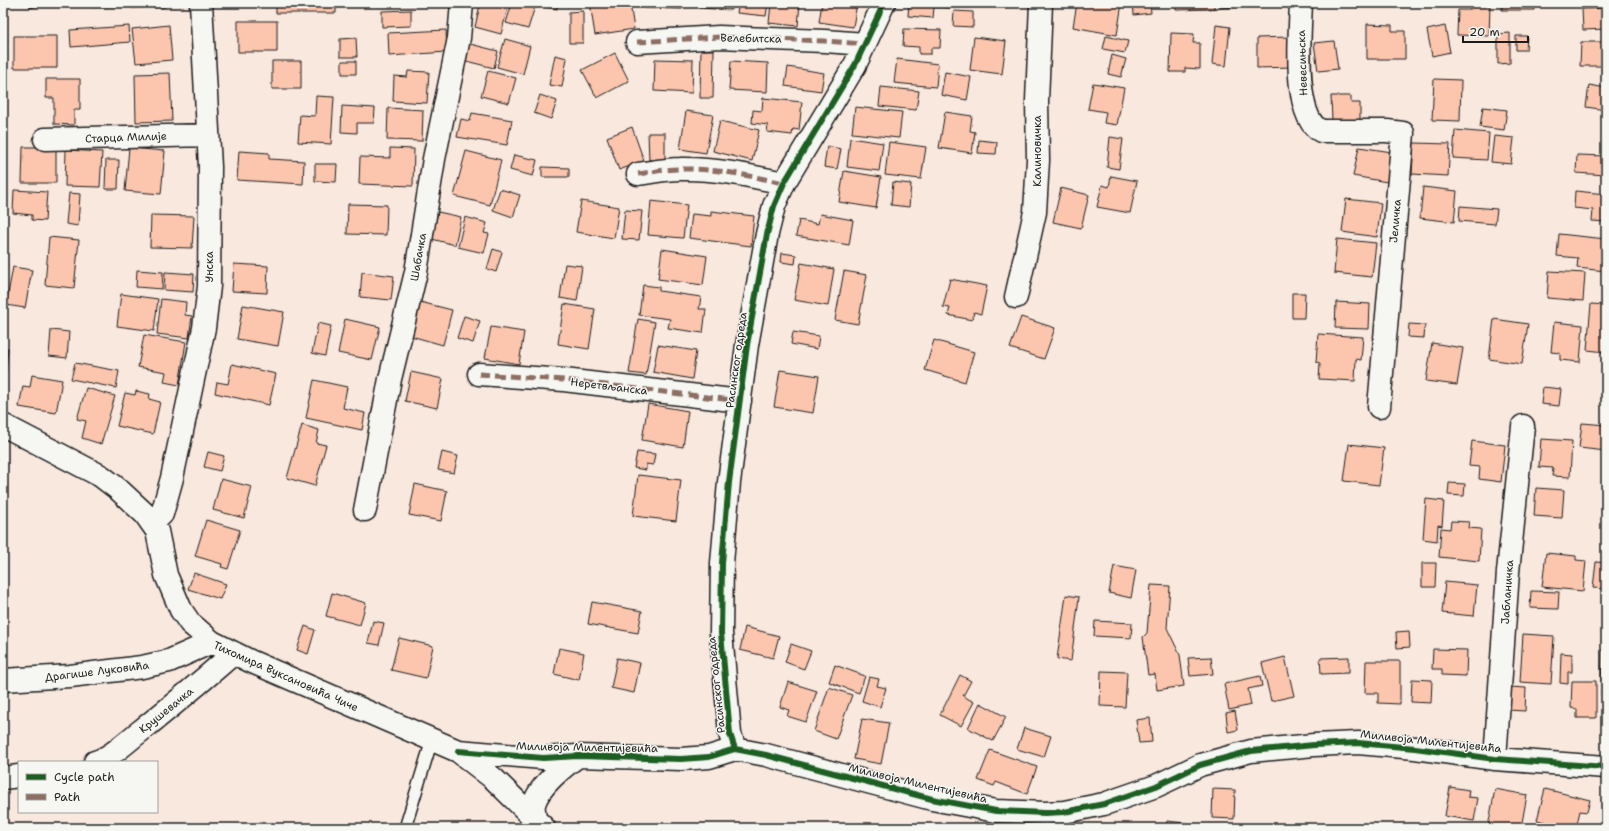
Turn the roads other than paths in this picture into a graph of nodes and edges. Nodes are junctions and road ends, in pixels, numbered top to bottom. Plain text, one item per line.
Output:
1 (201, 3) edge
2 (462, 3) edge
3 (884, 3) edge
4 (1041, 3) edge
5 (1301, 3) edge
6 (637, 42) dead end
7 (866, 44) junction
8 (1310, 121) joint
9 (208, 134) junction
10 (45, 139) dead end
11 (638, 174) dead end
12 (784, 183) junction
13 (1016, 297) dead end
14 (478, 374) dead end
15 (740, 401) junction
16 (1379, 407) dead end
17 (3, 426) edge
18 (1523, 426) dead end
19 (365, 510) dead end
20 (153, 524) junction
21 (212, 642) junction
22 (234, 653) junction
23 (3, 680) edge
24 (432, 740) junction
25 (735, 749) junction
26 (458, 752) junction
27 (578, 756) junction
28 (1495, 759) junction
29 (96, 761) edge
30 (1606, 767) edge
31 (18, 776) edge
32 (3, 778) edge
33 (539, 824) edge
34 (406, 828) edge

1 - 9 street, Унска
2 - 19 street, Шабачка
3 - 7 street, Расинског одреда
4 - 13 street, Калиновичка
5 - 8 street, Невесињска
6 - 7 street, Велебитска
7 - 12 street, Расинског одреда
8 - 16 street, Јеличка
9 - 10 street, Старца Милије
9 - 20 street, Унска
11 - 12 street
12 - 15 street, Расинског одреда
14 - 15 street, Неретвљанска
15 - 25 street, Расинског одреда
17 - 20 street, Тихомира Вуксановића Чиче
18 - 28 street, Јабланичка
20 - 21 street, Тихомира Вуксановића Чиче
21 - 22 street, Тихомира Вуксановића Чиче
21 - 23 street, Драгише Луковића
22 - 24 street, Тихомира Вуксановића Чиче
22 - 29 street, Крушевачка
24 - 26 street, Тихомира Вуксановића Чиче
24 - 34 lane
25 - 27 street, Миливоја Милентијевића
25 - 28 street, Миливоја Милентијевића
26 - 27 street, Миливоја Милентијевића
26 - 33 street, Тихомира Вуксановића Чиче
27 - 33 street, Миливоја Милентијевића
28 - 30 street, Миливоја Милентијевића
31 - 32 street

